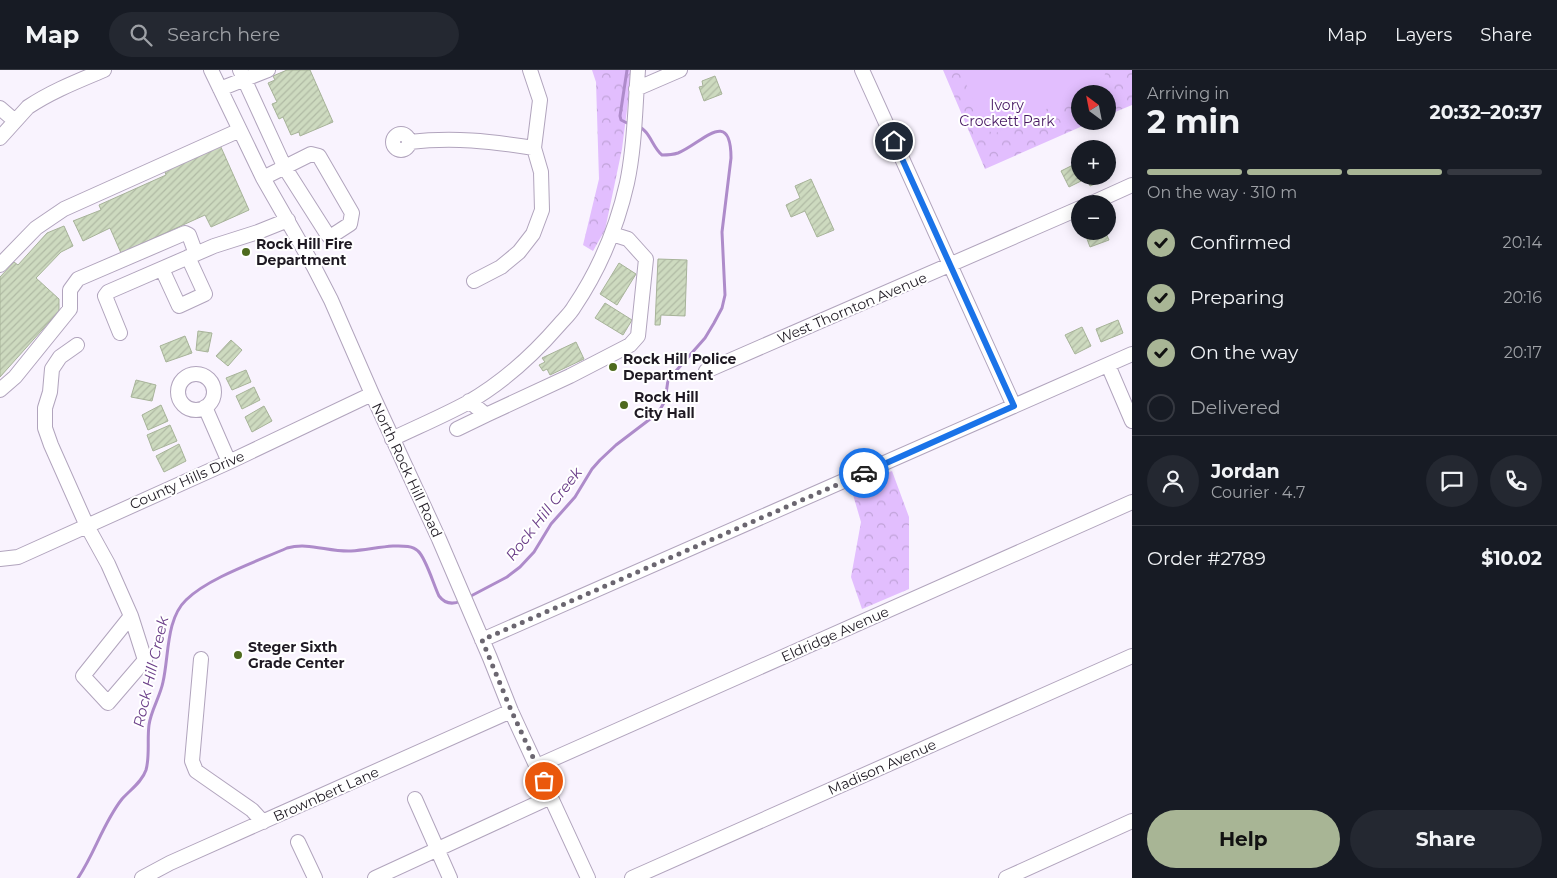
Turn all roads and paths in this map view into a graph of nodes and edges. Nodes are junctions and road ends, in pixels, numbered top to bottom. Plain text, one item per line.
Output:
1 (104, 70) edge
2 (211, 70) edge
3 (268, 70) edge
4 (530, 70) edge
5 (638, 70) edge
6 (680, 70) edge
7 (862, 70) edge
8 (243, 75) edge
9 (636, 89) junction
10 (220, 90) junction
11 (0, 108) edge
12 (15, 121) junction
13 (240, 130) junction
14 (0, 138) edge
15 (409, 142) dead end
16 (534, 148) junction
17 (285, 168) junction
18 (263, 178) junction
19 (1132, 185) edge
20 (1110, 195) edge
21 (1071, 212) edge
22 (288, 220) junction
23 (612, 234) junction
24 (192, 256) junction
25 (0, 265) edge
26 (950, 265) junction
27 (162, 269) junction
28 (474, 281) dead end
29 (120, 333) dead end
30 (77, 345) dead end
31 (1132, 354) edge
32 (1108, 365) junction
33 (706, 371) dead end
34 (0, 390) edge
35 (372, 394) junction
36 (469, 401) junction
37 (1014, 406) junction
38 (205, 407) dead end
39 (486, 415) junction
40 (1132, 421) edge
41 (457, 429) dead end
42 (392, 439) junction
43 (229, 462) junction
44 (1132, 502) edge
45 (87, 526) junction
46 (0, 559) edge
47 (131, 616) junction
48 (482, 640) junction
49 (1132, 656) edge
50 (201, 659) dead end
51 (511, 710) junction
52 (537, 766) junction
53 (551, 797) junction
54 (415, 799) dead end
55 (1132, 821) edge
56 (263, 822) junction
57 (298, 842) dead end
58 (436, 849) junction
59 (142, 878) edge
60 (315, 878) edge
61 (375, 878) edge
62 (450, 878) edge
63 (588, 878) edge
64 (632, 878) edge
65 (1006, 878) edge

1 - 12 street
2 - 10 street, North Rock Hill Road
3 - 8 street
4 - 16 street
5 - 9 street
6 - 9 street
7 - 26 street
8 - 10 street
8 - 17 street
9 - 23 street
10 - 13 street, North Rock Hill Road
11 - 12 street
12 - 14 street
13 - 18 street, North Rock Hill Road
13 - 25 street
15 - 16 street
16 - 28 street
17 - 17 street
17 - 18 street
18 - 22 street, North Rock Hill Road
19 - 20 street
21 - 26 street, West Thornton Avenue
22 - 24 street
22 - 35 street, North Rock Hill Road
23 - 36 street
23 - 39 street
24 - 27 street
24 - 27 street
24 - 34 street
26 - 33 street, West Thornton Avenue
26 - 37 street
27 - 29 street
30 - 45 street
31 - 32 street
32 - 37 street
32 - 40 street
35 - 42 street, North Rock Hill Road
35 - 43 street, County Hills Drive
36 - 39 street
36 - 42 street
37 - 48 street
38 - 43 street
39 - 41 street
42 - 48 street, North Rock Hill Road
43 - 45 street, County Hills Drive
44 - 52 street, Eldridge Avenue
45 - 46 street, County Hills Drive
45 - 47 street
47 - 47 street
48 - 51 street, North Rock Hill Road
49 - 64 street, Madison Avenue
50 - 56 street
51 - 52 street, North Rock Hill Road
51 - 56 street, Brownbert Lane
52 - 53 street, North Rock Hill Road
53 - 58 street
53 - 63 street, North Rock Hill Road
54 - 58 street
55 - 65 street
56 - 59 street, Brownbert Lane
57 - 60 street
58 - 61 street
58 - 62 street

